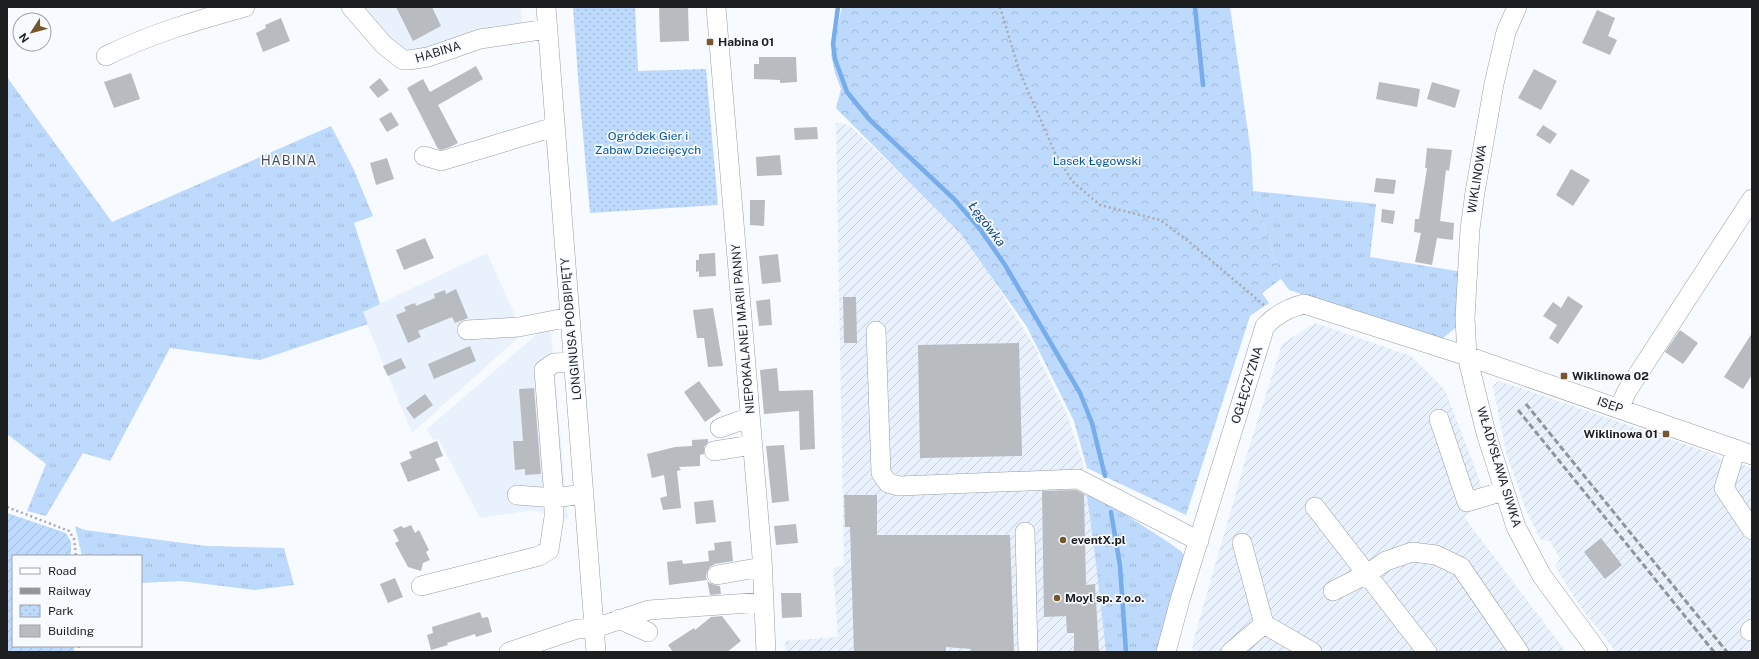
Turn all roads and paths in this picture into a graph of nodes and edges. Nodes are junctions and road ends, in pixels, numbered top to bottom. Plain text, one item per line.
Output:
1 (245, 7) edge
2 (351, 7) edge
3 (546, 7) edge
4 (716, 7) edge
5 (1000, 7) edge
6 (1516, 7) edge
7 (547, 29) junction
8 (106, 56) dead end
9 (554, 127) junction
10 (424, 156) dead end
11 (1752, 199) edge
12 (1276, 315) junction
13 (570, 317) junction
14 (467, 330) dead end
15 (876, 331) dead end
16 (1467, 356) junction
17 (573, 362) junction
18 (1618, 408) junction
19 (750, 417) junction
20 (1439, 419) dead end
21 (720, 428) dead end
22 (752, 445) junction
23 (714, 451) dead end
24 (1744, 452) edge
25 (1504, 490) junction
26 (517, 494) dead end
27 (584, 494) junction
28 (554, 498) junction
29 (7, 506) edge
30 (1315, 506) dead end
31 (1752, 530) edge
32 (1025, 532) dead end
33 (1199, 541) junction
34 (1242, 543) dead end
35 (76, 555) edge
36 (762, 567) junction
37 (1367, 574) junction
38 (717, 575) dead end
39 (421, 586) dead end
40 (1333, 591) dead end
41 (764, 602) junction
42 (619, 619) junction
43 (1264, 624) junction
44 (595, 628) junction
45 (648, 632) dead end
46 (509, 652) edge
47 (596, 652) edge
48 (766, 652) edge
49 (1028, 652) edge
50 (1166, 652) edge
51 (1231, 652) edge
52 (1312, 652) edge
53 (1427, 652) edge
54 (1519, 652) edge
55 (1598, 652) edge

1 - 8 street
2 - 7 street, HABINA
3 - 7 street, LONGINUSA PODBIPIĘTY
4 - 19 street, NIEPOKALANEJ MARII PANNY
5 - 12 path
6 - 16 street, WIKLINOWA
7 - 9 street, LONGINUSA PODBIPIĘTY
9 - 10 street
9 - 13 street, LONGINUSA PODBIPIĘTY
11 - 18 street
12 - 16 street, OGŁĘCZYZNA
12 - 33 street, OGŁĘCZYZNA
13 - 14 street
13 - 17 street, LONGINUSA PODBIPIĘTY
15 - 33 street
16 - 18 street, ISEP
16 - 25 street, WŁADYSŁAWA SIWKA
17 - 27 street, LONGINUSA PODBIPIĘTY
17 - 28 street
18 - 24 street, ISEP
19 - 21 street
19 - 22 street, NIEPOKALANEJ MARII PANNY
20 - 25 street
22 - 23 street
22 - 36 street, NIEPOKALANEJ MARII PANNY
24 - 31 street
25 - 55 street, WŁADYSŁAWA SIWKA
26 - 28 street
27 - 28 street
27 - 44 street, LONGINUSA PODBIPIĘTY
28 - 39 street
29 - 35 path
30 - 37 street
32 - 49 street
33 - 50 street, OGŁĘCZYZNA
34 - 43 street
36 - 38 street
36 - 41 street, NIEPOKALANEJ MARII PANNY
37 - 40 street
37 - 53 street
37 - 54 street
41 - 42 street
41 - 48 street, NIEPOKALANEJ MARII PANNY
42 - 44 street
42 - 45 street
43 - 51 street
43 - 52 street
44 - 46 street
44 - 47 street, LONGINUSA PODBIPIĘTY

